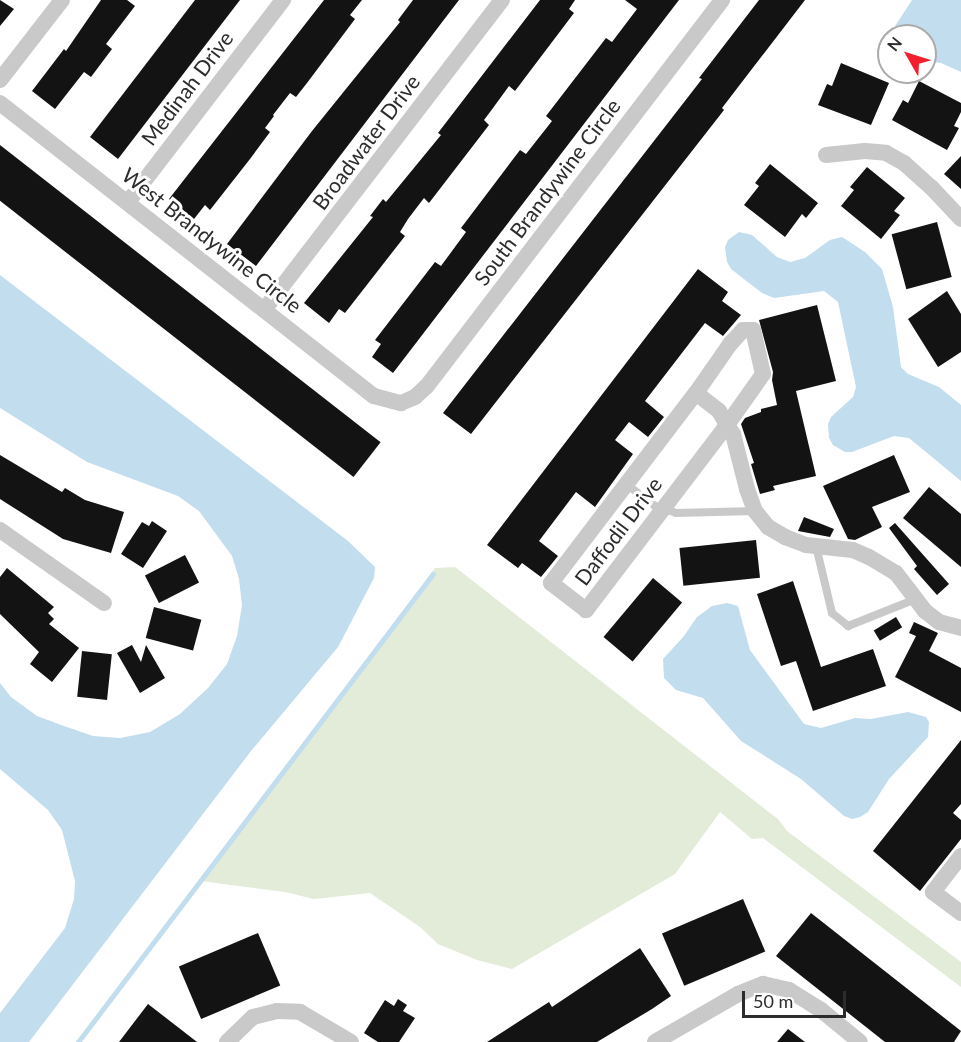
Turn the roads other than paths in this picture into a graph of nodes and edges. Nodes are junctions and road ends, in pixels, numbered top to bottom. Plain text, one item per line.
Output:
1 (62, 0) edge
2 (282, 0) edge
3 (502, 0) edge
4 (722, 0) edge
5 (0, 80) edge
6 (0, 103) edge
7 (826, 155) dead end
8 (128, 202) junction
9 (961, 219) edge
10 (264, 310) junction
11 (696, 393) junction
12 (401, 403) joint
13 (727, 424) junction
14 (626, 484) junction
15 (663, 510) junction
16 (755, 511) junction
17 (0, 530) edge
18 (816, 546) junction
19 (916, 599) junction
20 (104, 603) dead end
21 (961, 628) edge
22 (961, 856) edge
23 (961, 913) edge
24 (227, 1042) edge
25 (351, 1042) edge
26 (655, 1042) edge
27 (860, 1042) edge

1 - 5 street
2 - 8 street, Medinah Drive
3 - 10 street, Broadwater Drive
4 - 12 street, South Brandywine Circle
6 - 8 street, West Brandywine Circle
7 - 9 street
8 - 10 street, West Brandywine Circle
10 - 12 street, West Brandywine Circle
11 - 13 street
11 - 13 street, Daffodil Drive
11 - 14 street, Daffodil Drive
13 - 15 street, Daffodil Drive
13 - 16 street
14 - 15 lane
14 - 15 street, Daffodil Drive
15 - 16 lane
16 - 18 street
17 - 20 street
18 - 19 street
18 - 19 lane
19 - 21 street
22 - 23 street
24 - 25 street
26 - 27 street

